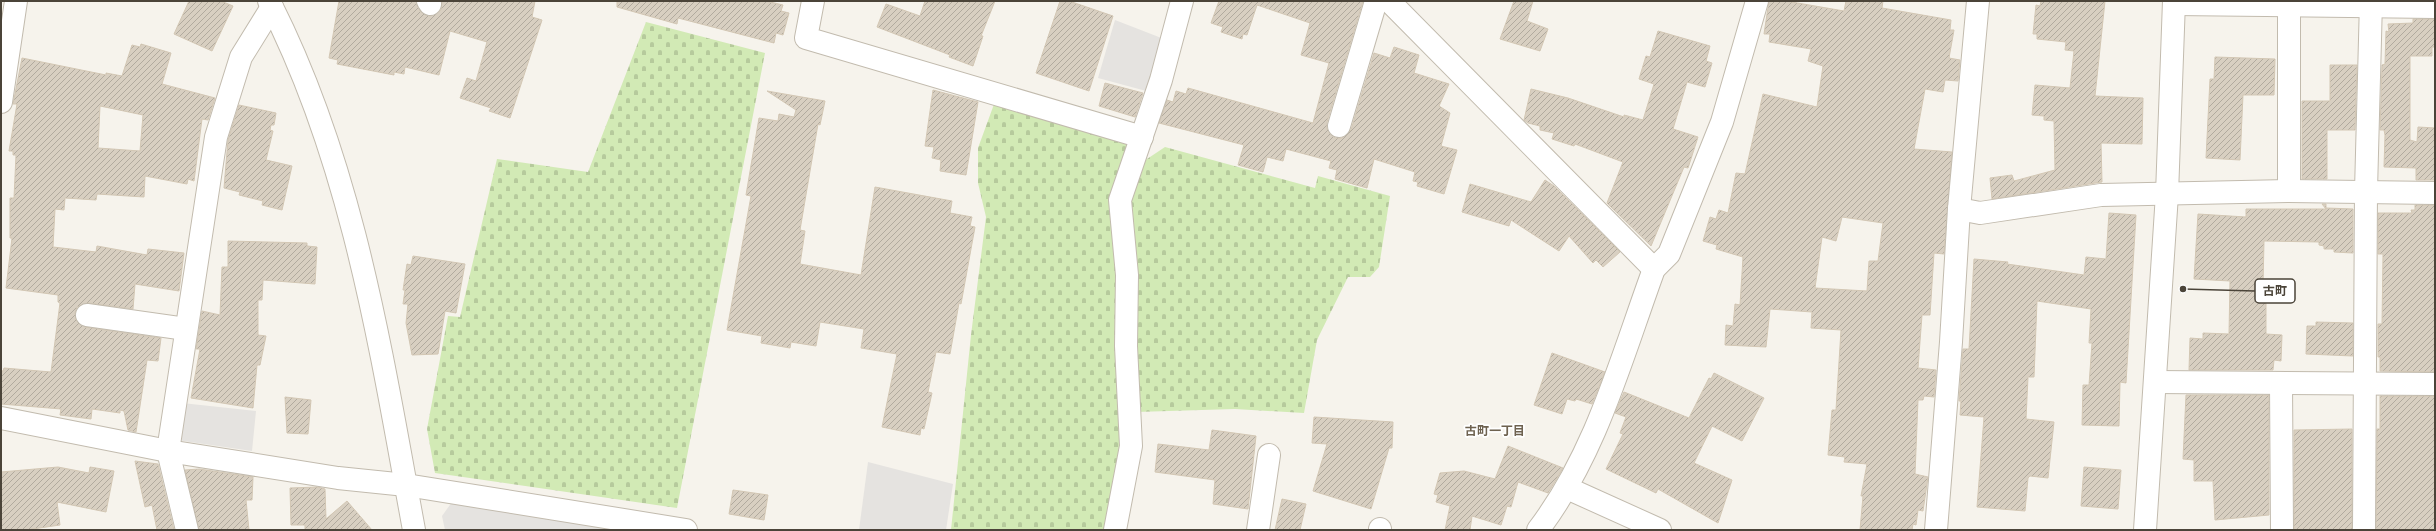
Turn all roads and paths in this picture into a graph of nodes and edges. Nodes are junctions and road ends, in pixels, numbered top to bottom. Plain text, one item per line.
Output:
1 (16, 1) edge
2 (813, 1) edge
3 (1182, 1) edge
4 (1376, 1) edge
5 (1389, 1) edge
6 (1757, 1) edge
7 (1978, 1) edge
8 (2174, 2) edge
9 (271, 4) edge
10 (2289, 4) edge
11 (2371, 4) edge
12 (2435, 7) edge
13 (1, 102) edge
14 (1339, 126) dead end
15 (1142, 137) junction
16 (2289, 191) junction
17 (2366, 191) junction
18 (2435, 193) edge
19 (2167, 194) junction
20 (1959, 209) junction
21 (1654, 269) junction
22 (88, 315) dead end
23 (186, 329) junction
24 (2155, 382) junction
25 (2281, 383) junction
26 (2366, 383) junction
27 (2435, 384) edge
28 (1, 418) edge
29 (168, 451) junction
30 (1269, 455) dead end
31 (406, 485) junction
32 (1567, 488) junction
33 (187, 530) edge
34 (414, 530) edge
35 (686, 530) edge
36 (1115, 530) edge
37 (1258, 530) edge
38 (1538, 530) edge
39 (1660, 530) edge
40 (1936, 530) edge
41 (2145, 530) edge
42 (2282, 530) edge
43 (2364, 530) edge

1 - 13 street
2 - 15 street
3 - 15 street
4 - 14 street
5 - 21 street
6 - 21 street
7 - 20 street
8 - 10 street
8 - 19 street
9 - 23 street
9 - 31 street
10 - 11 street
10 - 16 street
11 - 12 street
11 - 17 street
15 - 36 street
16 - 17 street
16 - 19 street
17 - 18 street
17 - 26 street
19 - 20 street
19 - 24 street
20 - 40 street
21 - 32 street
22 - 23 street
23 - 29 street
24 - 25 street
24 - 41 street
25 - 26 street
25 - 42 street
26 - 27 street
26 - 43 street
28 - 29 street
29 - 31 street
29 - 33 street
30 - 37 street
31 - 34 street
31 - 35 street
32 - 38 street
32 - 39 street

